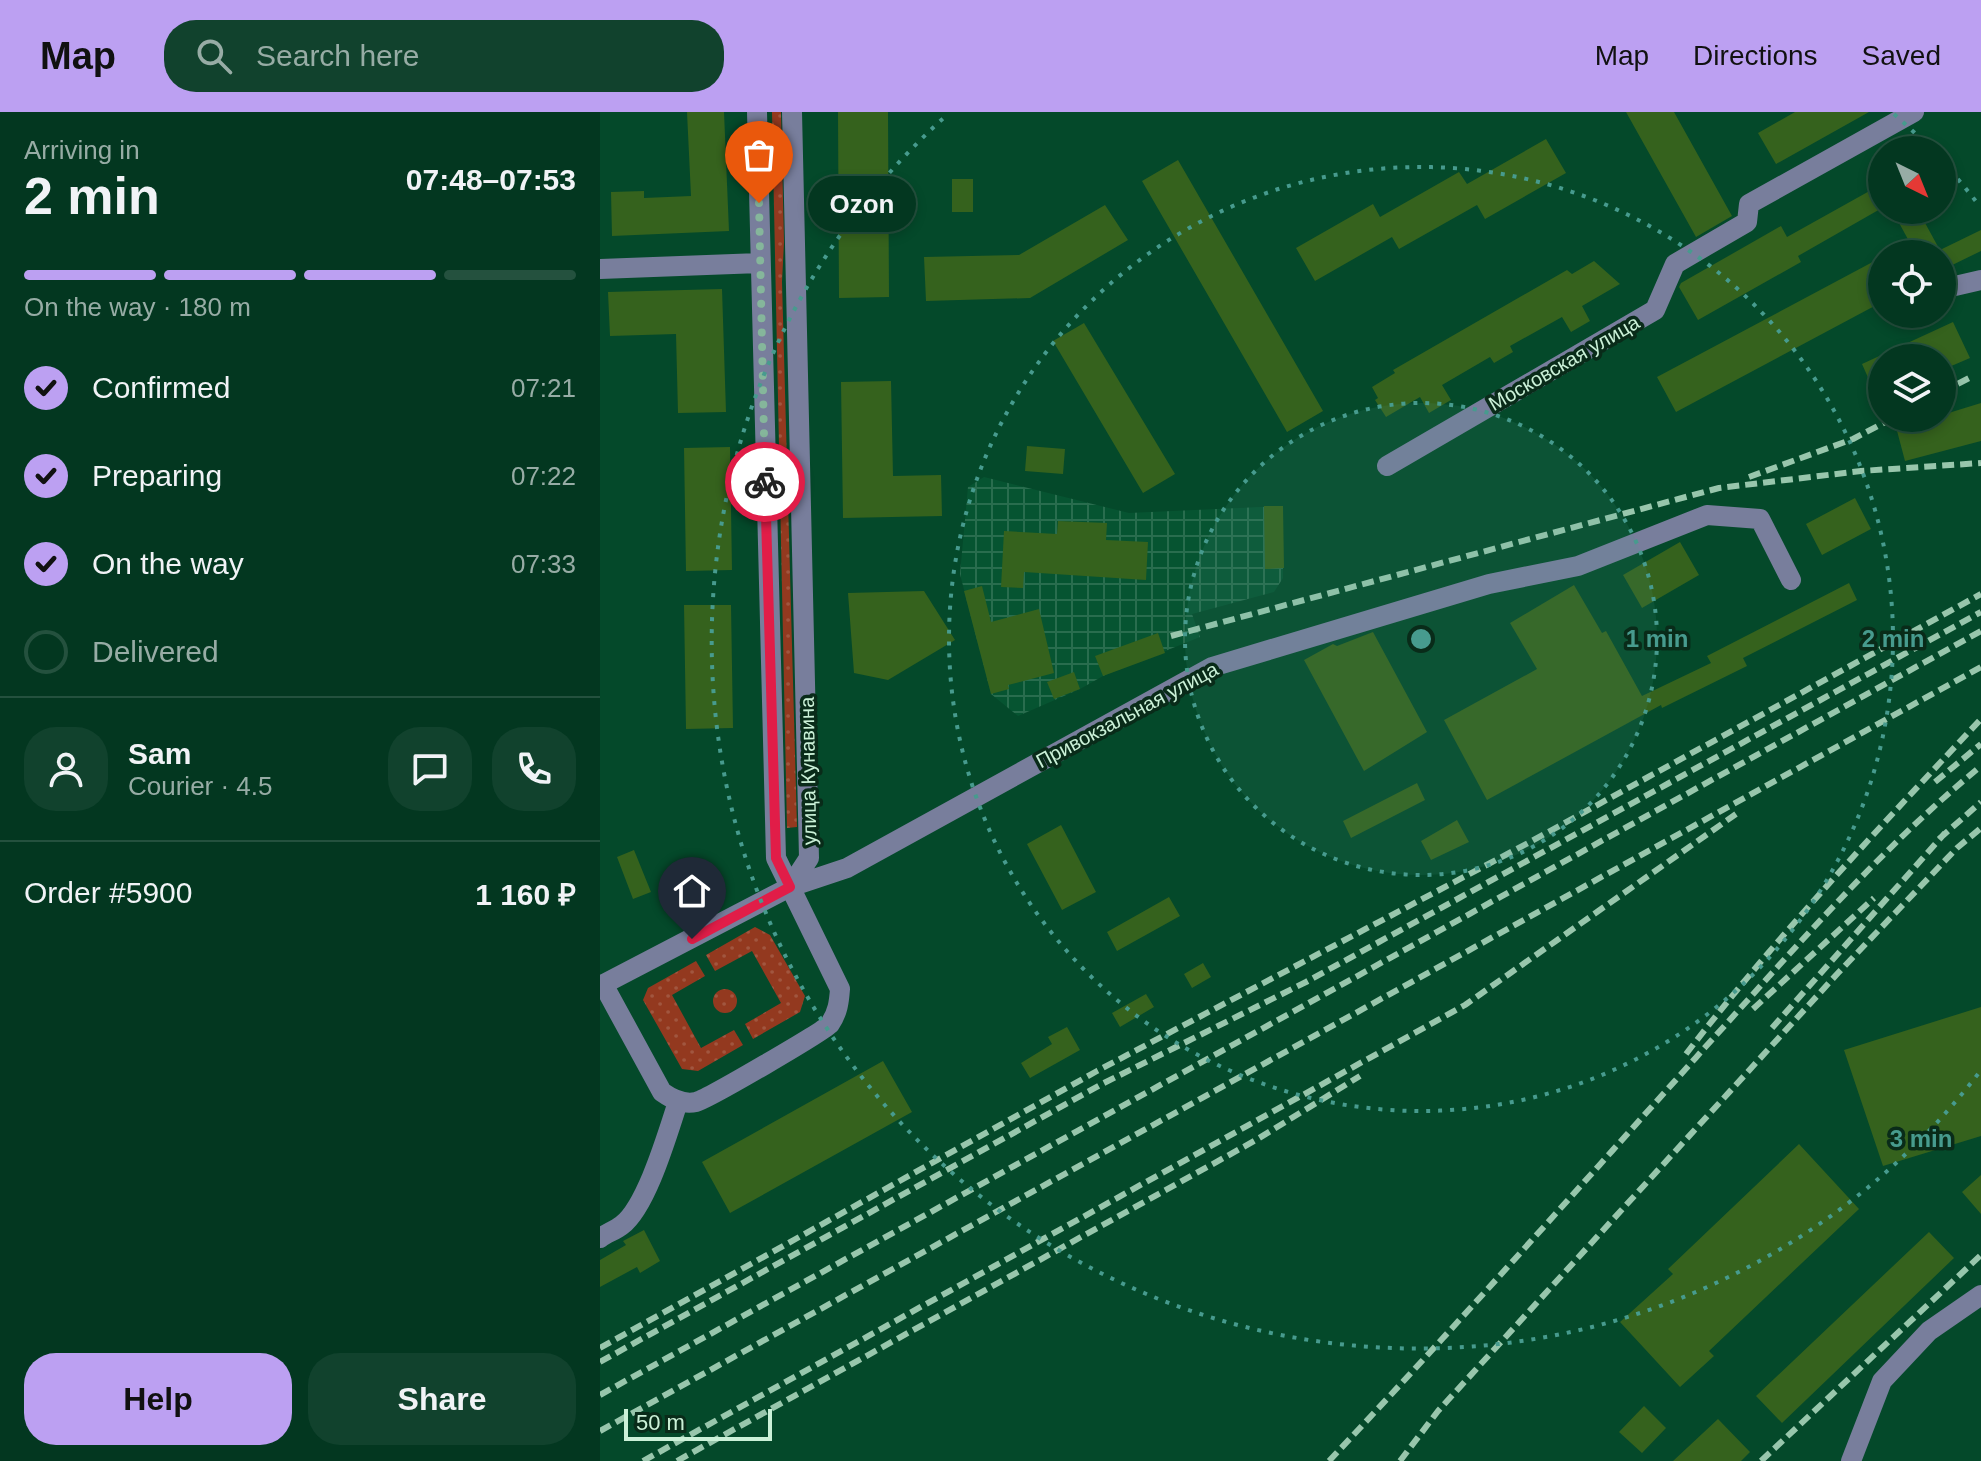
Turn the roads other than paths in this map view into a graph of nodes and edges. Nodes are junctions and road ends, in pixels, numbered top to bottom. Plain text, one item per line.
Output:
1 (757, 112) edge
2 (792, 112) edge
3 (1914, 112) edge
4 (760, 263) junction
5 (600, 269) edge
6 (1981, 280) edge
7 (1956, 286) edge
8 (1387, 466) dead end
9 (1791, 580) dead end
10 (790, 887) junction
11 (602, 985) edge
12 (678, 1102) junction
13 (600, 1238) edge
14 (1981, 1295) edge
15 (1851, 1461) edge

1 - 4 street, улица Кунавина
2 - 10 street, улица Кунавина
3 - 8 street, Московская улица
4 - 5 street
4 - 10 street, улица Кунавина
6 - 7 street
9 - 10 street, Привокзальная улица
10 - 11 street, Привокзальная улица
10 - 12 street
11 - 12 street
12 - 13 street
14 - 15 street

